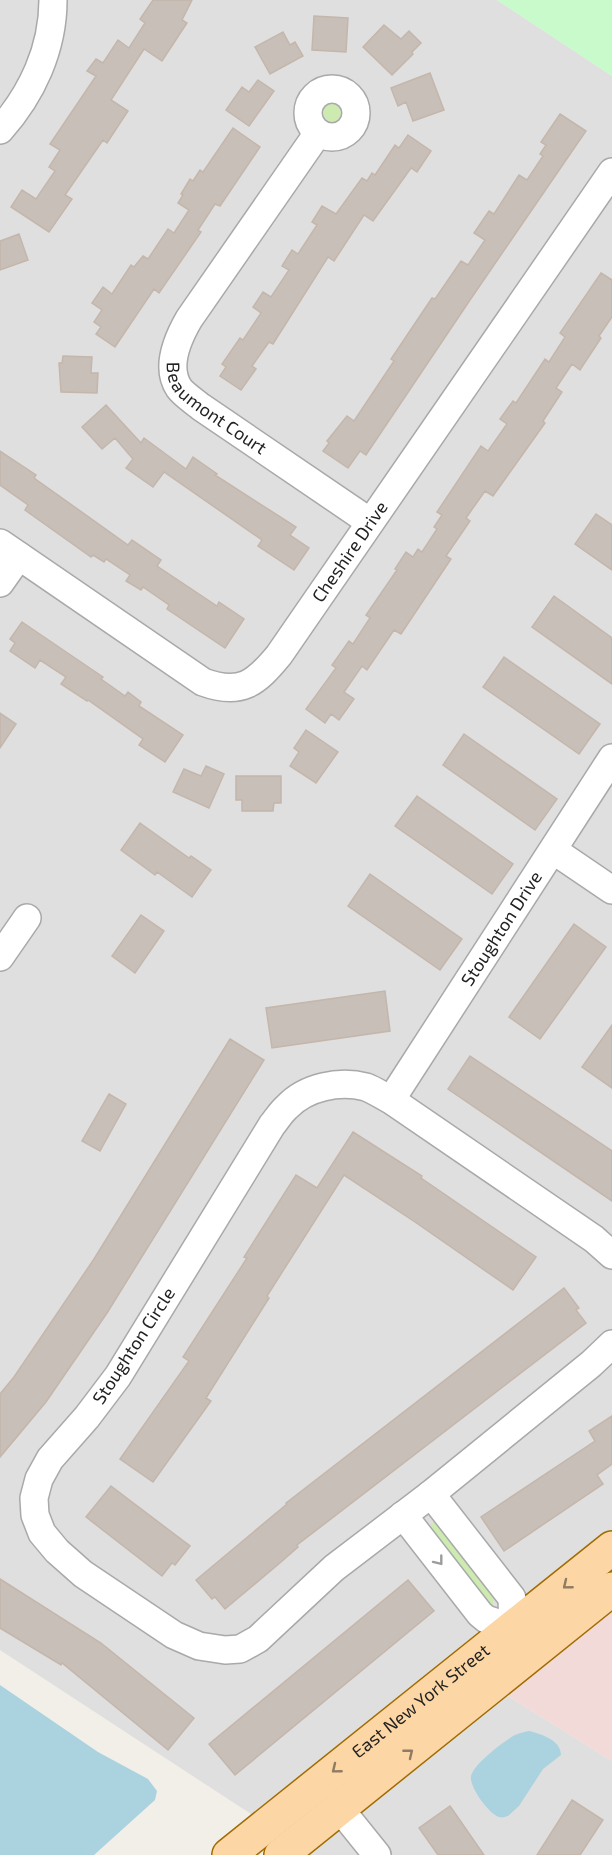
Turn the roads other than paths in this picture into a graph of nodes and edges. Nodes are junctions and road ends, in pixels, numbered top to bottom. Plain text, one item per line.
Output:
1 (53, 0) edge
2 (0, 130) edge
3 (318, 133) dead end
4 (612, 172) edge
5 (370, 522) junction
6 (9, 550) edge
7 (0, 583) edge
8 (612, 758) edge
9 (553, 850) junction
10 (612, 890) edge
11 (27, 918) dead end
12 (0, 957) edge
13 (391, 1100) junction
14 (612, 1255) edge
15 (612, 1344) edge
16 (431, 1494) junction
17 (403, 1515) junction
18 (612, 1548) edge
19 (612, 1589) edge
20 (523, 1640) junction
21 (339, 1809) junction
22 (229, 1855) edge
23 (281, 1855) edge
24 (377, 1855) edge

1 - 2 street
3 - 5 street, Beaumont Court
4 - 5 street, Cheshire Drive
5 - 6 street, Cheshire Drive
6 - 7 street
8 - 9 street, Stoughton Drive
9 - 10 street
9 - 13 street, Stoughton Drive
11 - 12 street
13 - 14 street, Stoughton Circle
13 - 17 street, Stoughton Circle
15 - 16 street, Stoughton Circle
16 - 17 street, Stoughton Circle
16 - 20 street
17 -> 20 street
18 -> 20 main road, East New York Street
19 - 20 main road, East New York Street
21 -> 20 main road, East New York Street
20 -> 22 main road, East New York Street
21 - 23 main road, East New York Street
21 - 24 street

